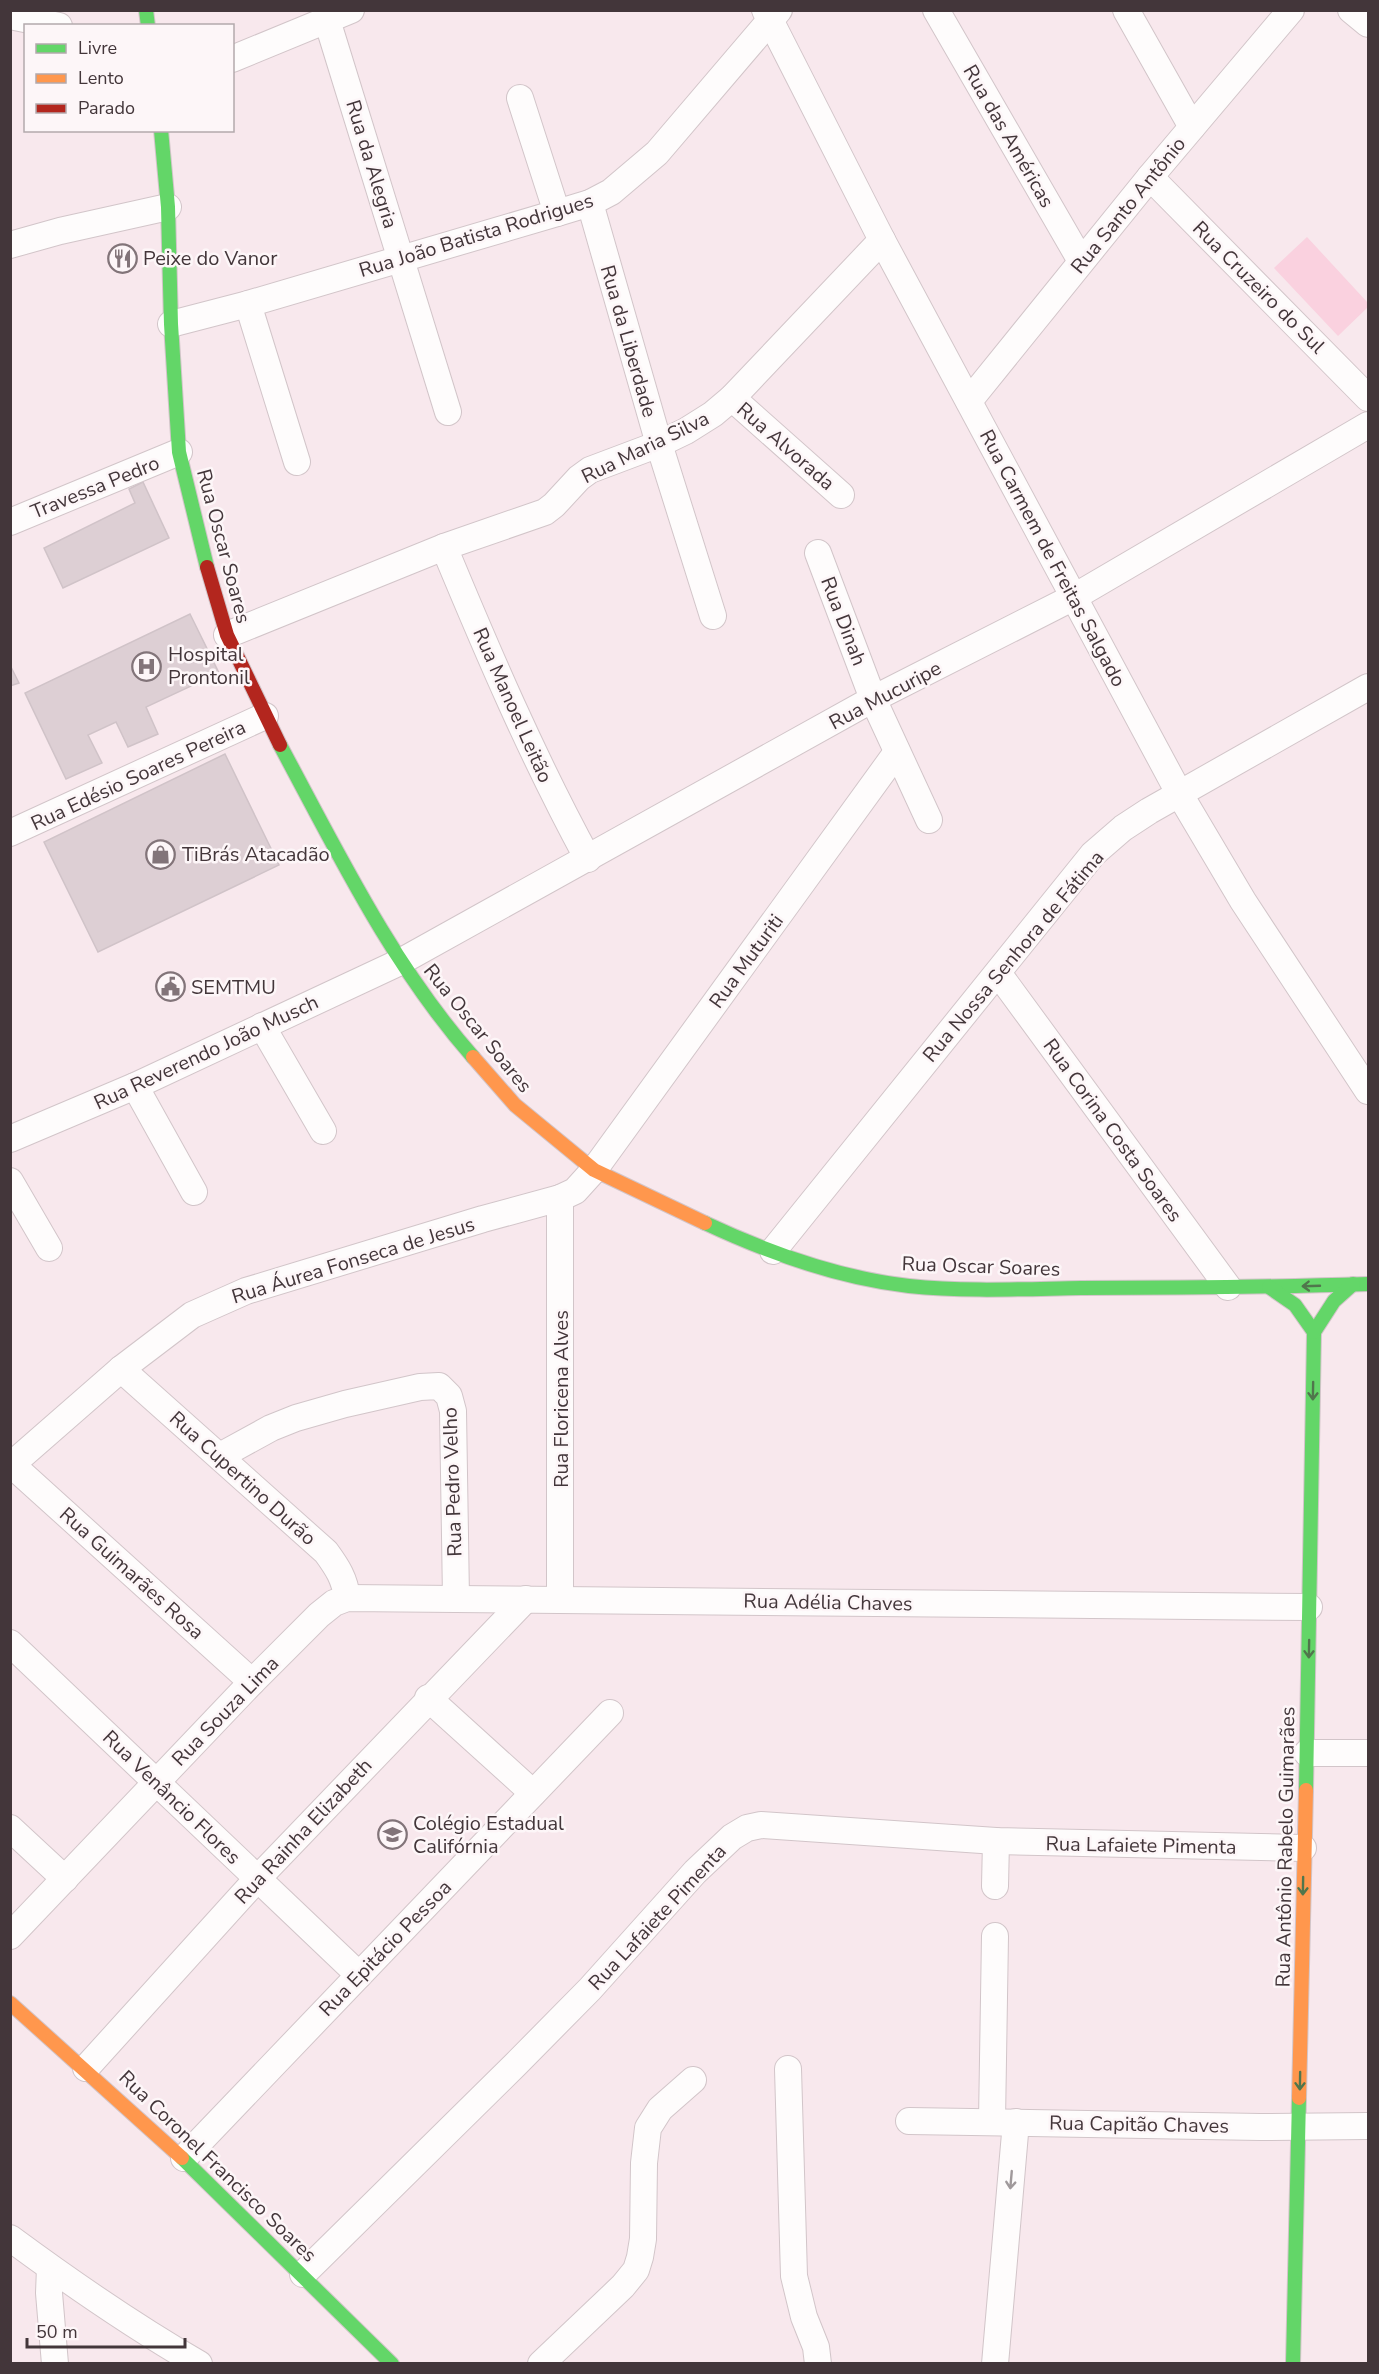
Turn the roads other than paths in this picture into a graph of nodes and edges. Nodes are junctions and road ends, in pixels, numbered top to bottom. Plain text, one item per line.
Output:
1 (351, 10) edge
2 (936, 10) edge
3 (1126, 10) edge
4 (1291, 10) edge
5 (1351, 10) edge
6 (771, 14) edge
7 (10, 16) edge
8 (327, 20) junction
9 (49, 24) edge
10 (1368, 24) edge
11 (234, 58) edge
12 (520, 98) dead end
13 (1192, 127) junction
14 (161, 132) edge
15 (1150, 177) junction
16 (590, 203) junction
17 (168, 207) junction
18 (557, 213) junction
19 (882, 240) junction
20 (10, 245) edge
21 (401, 258) junction
22 (1081, 261) junction
23 (248, 304) junction
24 (171, 324) junction
25 (732, 398) junction
26 (1368, 398) edge
27 (969, 401) junction
28 (448, 412) dead end
29 (1368, 425) edge
30 (659, 444) junction
31 (179, 452) junction
32 (297, 462) dead end
33 (841, 495) dead end
34 (10, 522) edge
35 (444, 547) junction
36 (818, 553) dead end
37 (1074, 597) junction
38 (713, 616) dead end
39 (227, 635) junction
40 (1368, 687) edge
41 (873, 699) junction
42 (265, 716) junction
43 (897, 752) junction
44 (1179, 793) junction
45 (929, 820) dead end
46 (10, 833) edge
47 (588, 859) junction
48 (400, 962) junction
49 (998, 972) junction
50 (262, 1026) junction
51 (135, 1086) junction
52 (1368, 1090) edge
53 (323, 1131) dead end
54 (10, 1138) edge
55 (594, 1170) junction
56 (10, 1181) edge
57 (194, 1192) dead end
58 (560, 1198) junction
59 (49, 1248) dead end
60 (773, 1251) junction
61 (1353, 1284) junction
62 (1368, 1284) edge
63 (1228, 1287) junction
64 (1269, 1287) junction
65 (1314, 1332) junction
66 (121, 1369) junction
67 (220, 1456) junction
68 (11, 1465) edge
69 (347, 1598) junction
70 (456, 1598) junction
71 (526, 1599) junction
72 (560, 1599) junction
73 (1309, 1607) junction
74 (10, 1643) edge
75 (252, 1682) junction
76 (428, 1698) junction
77 (610, 1713) dead end
78 (1307, 1753) junction
79 (1368, 1754) edge
80 (157, 1782) junction
81 (533, 1793) junction
82 (10, 1828) edge
83 (996, 1841) junction
84 (1303, 1848) junction
85 (66, 1878) junction
86 (258, 1878) junction
87 (995, 1886) dead end
88 (10, 1936) edge
89 (995, 1936) dead end
90 (359, 1975) junction
91 (10, 2003) edge
92 (86, 2068) junction
93 (788, 2069) dead end
94 (693, 2080) dead end
95 (909, 2121) dead end
96 (1004, 2121) junction
97 (1368, 2126) edge
98 (1299, 2127) junction
99 (184, 2158) junction
100 (10, 2238) edge
101 (50, 2268) junction
102 (303, 2274) junction
103 (55, 2364) edge
104 (199, 2364) edge
105 (392, 2364) edge
106 (541, 2364) edge
107 (818, 2364) edge
108 (995, 2364) edge
109 (1293, 2364) edge

1 - 8 street
2 - 22 street, Rua das Américas
3 - 13 street
4 - 13 street, Rua Santo Antônio
5 - 10 street
6 - 16 street, Rua João Batista Rodrigues
6 - 19 street, Rua Carmem de Freitas Salgado
7 - 9 street
8 - 11 street
8 - 21 street, Rua da Alegria
12 - 18 street
13 - 15 street, Rua Santo Antônio
14 - 17 main road, Rua Oscar Soares
15 - 22 street, Rua Santo Antônio
15 - 26 street, Rua Cruzeiro do Sul
16 - 18 street, Rua João Batista Rodrigues
16 - 30 street, Rua da Liberdade
17 - 20 street
17 - 24 main road, Rua Oscar Soares
18 - 21 street, Rua João Batista Rodrigues
19 - 25 street, Rua Maria Silva
19 - 27 street, Rua Carmem de Freitas Salgado
21 - 23 street, Rua João Batista Rodrigues
21 - 28 street, Rua da Alegria
22 - 27 street, Rua Santo Antônio
23 - 24 street, Rua João Batista Rodrigues
23 - 32 street
24 - 31 main road, Rua Oscar Soares
25 - 30 street, Rua Maria Silva
25 - 33 street, Rua Alvorada
27 - 37 street, Rua Carmem de Freitas Salgado
29 - 37 street, Rua Mucuripe
30 - 35 street, Rua Maria Silva
30 - 38 street, Rua da Liberdade
31 - 34 street, Travessa Pedro
31 - 39 main road, Rua Oscar Soares
35 - 39 street, Rua Maria Silva
35 - 47 street, Rua Manoel Leitão
36 - 41 street, Rua Dinah
37 - 41 street, Rua Mucuripe
37 - 44 street, Rua Carmem de Freitas Salgado
39 - 42 main road, Rua Oscar Soares
40 - 44 street, Rua Nossa Senhora de Fátima
41 - 43 street, Rua Dinah
41 - 47 street, Rua Mucuripe
42 - 46 street, Rua Edésio Soares Pereira
42 - 48 main road, Rua Oscar Soares
43 - 45 street, Rua Dinah
43 - 55 street, Rua Muturiti
44 - 49 street, Rua Nossa Senhora de Fátima
44 - 52 street, Rua Carmem de Freitas Salgado
47 - 48 street, Rua Mucuripe
48 - 50 street, Rua Reverendo João Musch
48 - 55 main road, Rua Oscar Soares
49 - 60 street, Rua Nossa Senhora de Fátima
49 - 63 street, Rua Corina Costa Soares
50 - 51 street, Rua Reverendo João Musch
50 - 53 street
51 - 54 street, Rua Reverendo João Musch
51 - 57 street
55 - 58 street, Rua Áurea Fonseca de Jesus
55 - 60 main road, Rua Oscar Soares
56 - 59 street
58 - 66 street, Rua Áurea Fonseca de Jesus
58 - 72 street, Rua Floricena Alves
60 - 63 main road, Rua Oscar Soares
61 - 62 main road, Rua Oscar Soares
61 -> 64 main road, Rua Oscar Soares
61 - 65 main road
63 - 64 main road, Rua Oscar Soares
64 - 65 main road
65 -> 73 main road, Rua Antônio Rabelo Guimarães
66 - 67 street, Rua Cupertino Durão
66 - 68 street, Rua Áurea Fonseca de Jesus
67 - 69 street, Rua Cupertino Durão
67 - 70 street, Rua Pedro Velho
68 - 75 street, Rua Guimarães Rosa
69 - 70 street, Rua Adélia Chaves
69 - 75 street, Rua Souza Lima
70 - 71 street, Rua Adélia Chaves
71 - 72 street, Rua Adélia Chaves
71 - 76 street, Rua Rainha Elizabeth
72 - 73 street, Rua Adélia Chaves
73 -> 78 main road, Rua Antônio Rabelo Guimarães
74 - 80 street, Rua Venâncio Flores
75 - 80 street, Rua Souza Lima
76 - 81 street
76 - 86 street, Rua Rainha Elizabeth
77 - 81 street, Rua Epitácio Pessoa
78 - 79 street
78 - 84 main road, Rua Antônio Rabelo Guimarães
80 - 85 street, Rua Souza Lima
80 - 86 street, Rua Venâncio Flores
81 - 90 street, Rua Epitácio Pessoa
82 - 85 street
83 - 84 street, Rua Lafaiete Pimenta
83 - 87 street
83 - 102 street, Rua Lafaiete Pimenta
84 -> 98 main road, Rua Antônio Rabelo Guimarães
85 - 88 street, Rua Souza Lima
86 - 90 street, Rua Venâncio Flores
86 - 92 street, Rua Rainha Elizabeth
89 - 96 street
90 - 99 street, Rua Epitácio Pessoa
91 - 92 main road, Rua Coronel Francisco Soares
92 - 99 main road, Rua Coronel Francisco Soares
93 - 107 street
94 - 106 street
95 - 96 street, Rua Capitão Chaves
96 - 98 street, Rua Capitão Chaves
96 -> 108 street
97 - 98 street, Rua Capitão Chaves
98 - 109 main road, Rua Antônio Rabelo Guimarães
99 - 102 main road, Rua Coronel Francisco Soares
100 - 101 street
101 - 103 street
101 - 104 street
102 - 105 main road, Rua Coronel Francisco Soares

